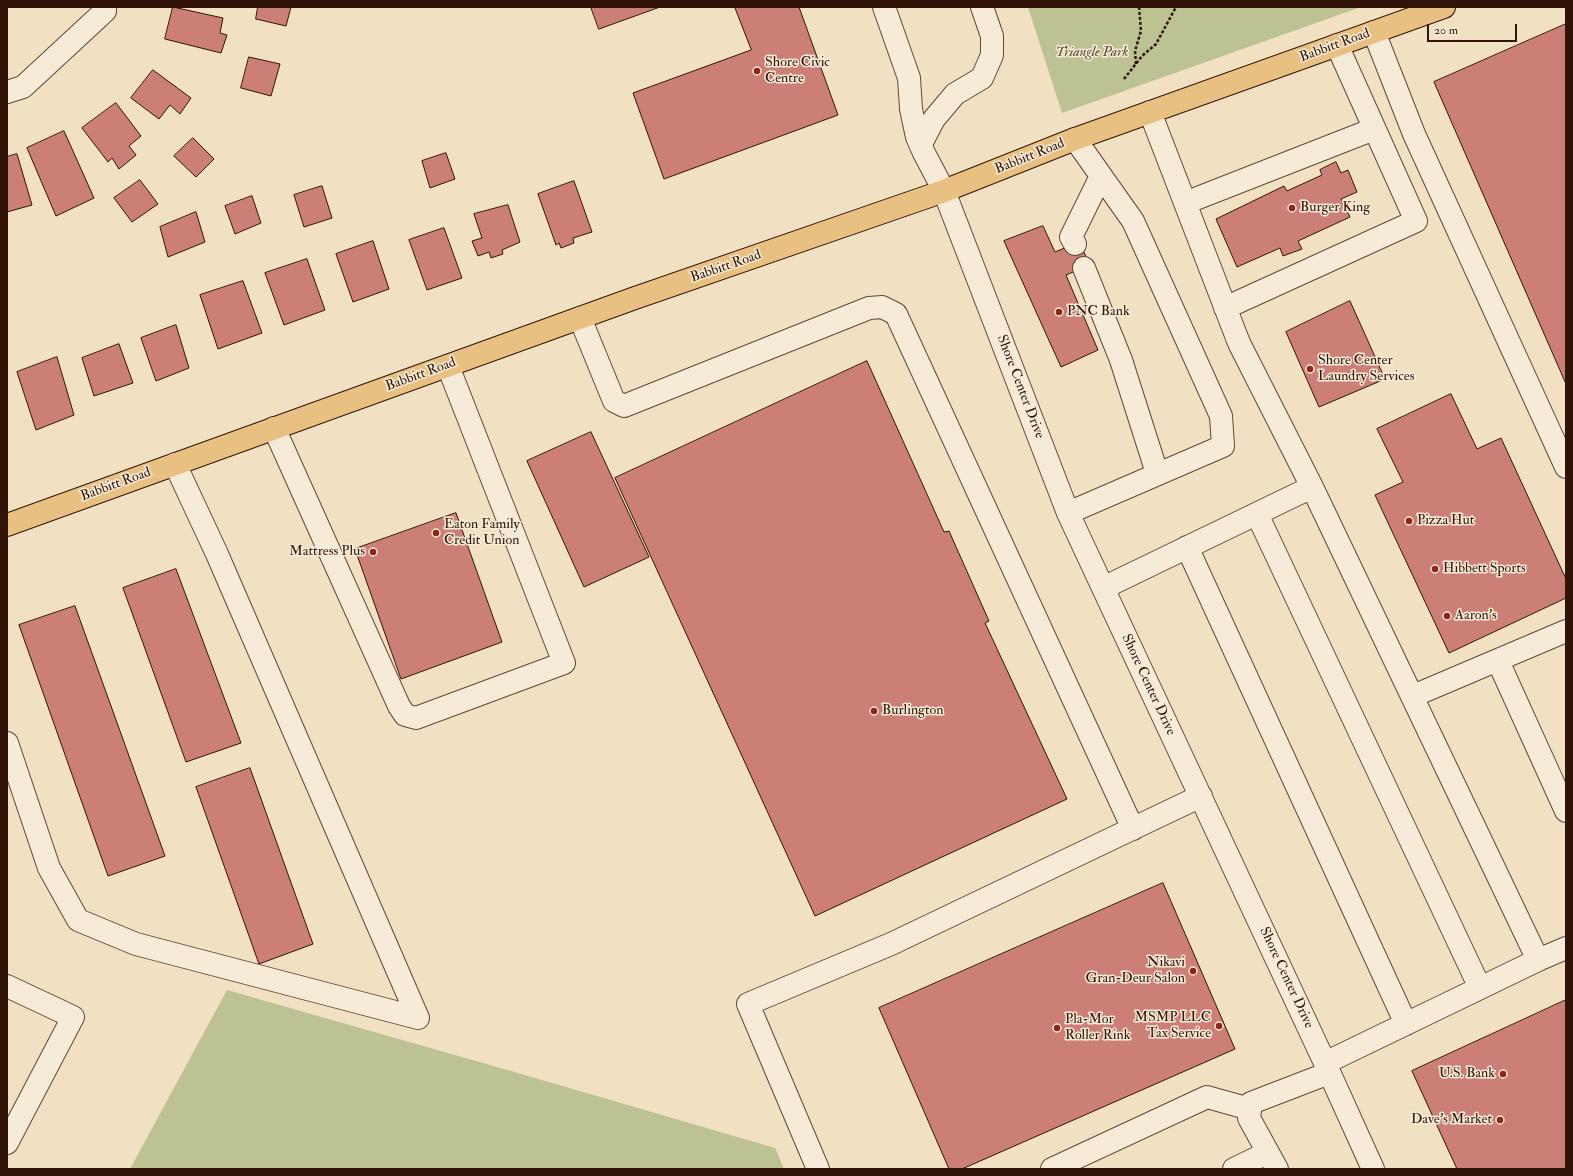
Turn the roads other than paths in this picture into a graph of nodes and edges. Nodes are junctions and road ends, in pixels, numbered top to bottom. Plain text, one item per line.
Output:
1 (105, 7) edge
2 (884, 7) edge
3 (982, 7) edge
4 (1444, 7) edge
5 (1374, 32) junction
6 (1337, 45) junction
7 (7, 92) edge
8 (1150, 112) junction
9 (1374, 129) junction
10 (1075, 139) junction
11 (921, 144) junction
12 (1101, 176) junction
13 (944, 192) junction
14 (1185, 203) junction
15 (1075, 244) dead end
16 (1084, 268) dead end
17 (1226, 308) junction
18 (580, 318) junction
19 (448, 366) junction
20 (274, 428) junction
21 (175, 464) junction
22 (1566, 467) edge
23 (1157, 473) junction
24 (1312, 487) junction
25 (1068, 513) junction
26 (1257, 514) junction
27 (7, 525) edge
28 (1187, 547) junction
29 (1103, 588) junction
30 (1566, 631) edge
31 (1498, 661) junction
32 (1413, 696) junction
33 (7, 743) edge
34 (1201, 796) junction
35 (1566, 811) edge
36 (1133, 829) junction
37 (1566, 948) edge
38 (1538, 960) junction
39 (7, 986) edge
40 (1480, 988) junction
41 (1406, 1024) junction
42 (1327, 1068) junction
43 (1250, 1109) junction
44 (7, 1143) edge
45 (1272, 1161) edge
46 (818, 1169) edge
47 (1052, 1169) edge
48 (1234, 1169) edge
49 (1373, 1169) edge

1 - 7 street
2 - 11 street, Shore Center Drive
3 - 11 street
4 - 5 main road, Babbitt Road
5 - 6 main road, Babbitt Road
5 - 22 street
6 - 8 main road, Babbitt Road
6 - 9 street
8 - 10 main road, Babbitt Road
8 - 14 street
9 - 14 street
9 - 17 street
10 - 12 street
10 - 13 main road, Babbitt Road
11 - 13 street, Shore Center Drive
12 - 15 street
12 - 23 street
13 - 18 main road, Babbitt Road
13 - 25 street, Shore Center Drive
14 - 17 street
16 - 23 street
17 - 24 street
18 - 19 main road, Babbitt Road
18 - 36 street
19 - 20 main road, Babbitt Road
19 - 20 street
20 - 21 main road, Babbitt Road
21 - 27 main road, Babbitt Road
21 - 33 street
23 - 25 street
24 - 26 street
24 - 32 street
25 - 29 street, Shore Center Drive
26 - 28 street
26 - 40 street
28 - 29 street
28 - 41 street
29 - 34 street, Shore Center Drive
30 - 31 street
31 - 32 street
31 - 35 street
32 - 38 street
34 - 36 street
34 - 42 street, Shore Center Drive
36 - 46 street
37 - 38 street
38 - 40 street
39 - 44 street
40 - 41 street
41 - 42 street
42 - 43 street
42 - 49 street, Shore Center Drive
43 - 45 street
43 - 47 street
45 - 48 street

